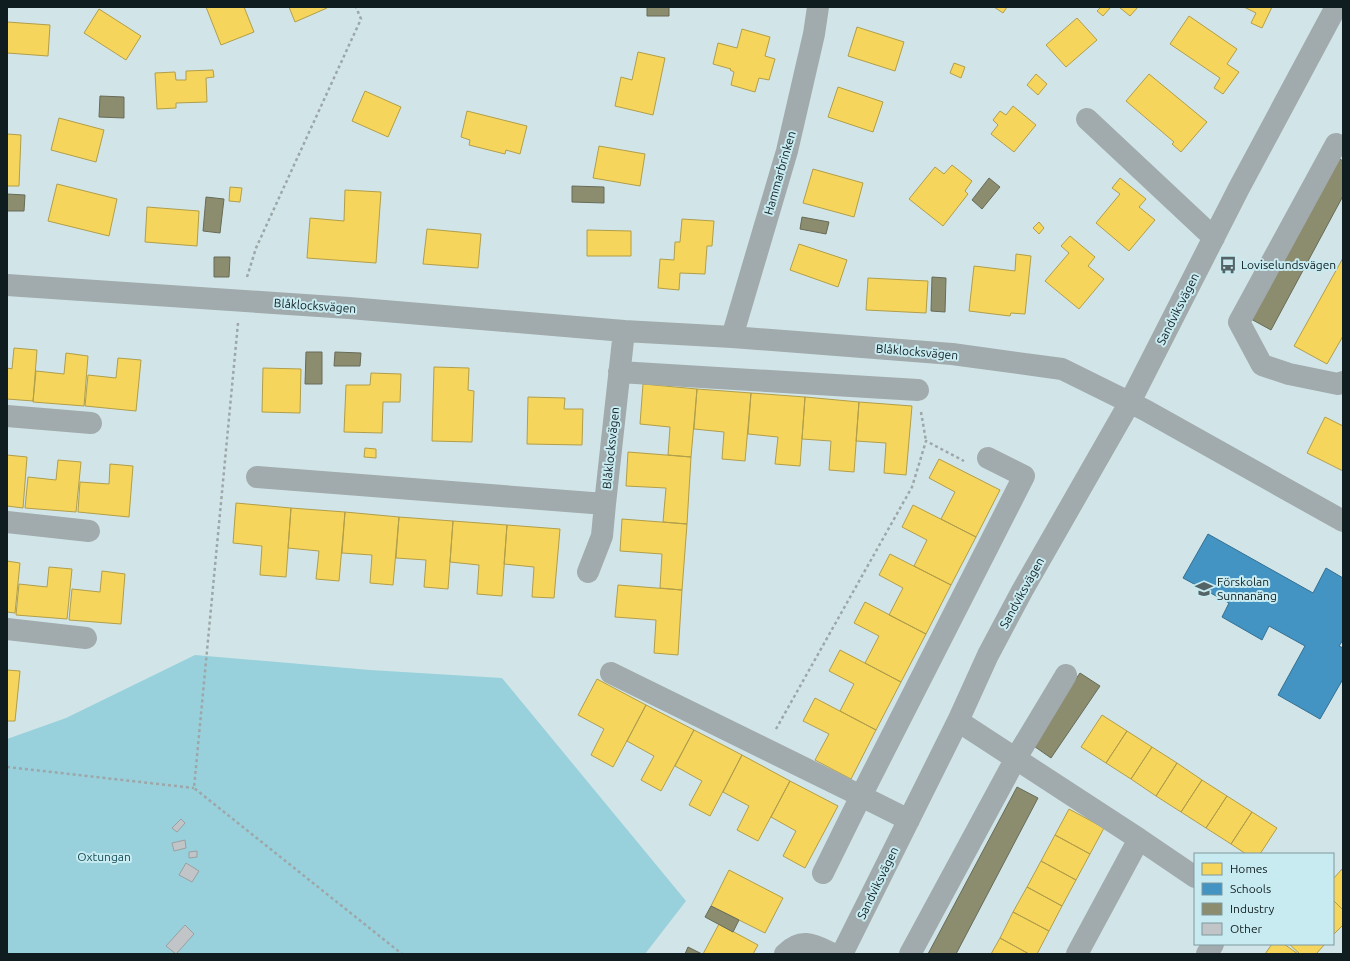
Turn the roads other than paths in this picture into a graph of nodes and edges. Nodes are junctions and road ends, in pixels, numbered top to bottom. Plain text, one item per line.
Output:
1 (818, 7) edge
2 (1336, 7) edge
3 (1087, 119) dead end
4 (1341, 141) edge
5 (1214, 238) junction
6 (7, 285) edge
7 (624, 331) junction
8 (732, 336) junction
9 (619, 372) junction
10 (1343, 382) edge
11 (918, 390) road end
12 (1130, 402) junction
13 (7, 416) edge
14 (91, 423) dead end
15 (988, 458) road end
16 (257, 477) dead end
17 (605, 504) junction
18 (1343, 521) edge
19 (7, 522) edge
20 (89, 530) dead end
21 (588, 572) dead end
22 (7, 629) edge
23 (86, 638) dead end
24 (611, 674) dead end
25 (1066, 675) dead end
26 (958, 721) junction
27 (1016, 758) junction
28 (861, 796) junction
29 (909, 820) junction
30 (1139, 840) junction
31 (823, 873) dead end
32 (1194, 876) edge
33 (1212, 945) edge
34 (785, 954) edge
35 (833, 954) edge
36 (842, 954) edge
37 (910, 954) edge
38 (1078, 954) edge
39 (1207, 954) edge

1 - 8 street, Hammarbrinken
2 - 5 street, Sandviksvägen
3 - 5 street
4 - 10 street
5 - 12 street, Sandviksvägen
6 - 7 street, Blåklocksvägen
7 - 8 street, Blåklocksvägen
7 - 9 street, Blåklocksvägen
8 - 12 street, Blåklocksvägen
9 - 11 street
9 - 17 street, Blåklocksvägen
12 - 18 street
12 - 26 street, Sandviksvägen
13 - 14 street
15 - 28 street
16 - 17 street, Blåklocksvägen
17 - 21 street
19 - 20 street
22 - 23 street
24 - 28 street
25 - 27 street
26 - 27 street
26 - 29 street, Sandviksvägen
27 - 30 street
27 - 37 street
28 - 29 street
28 - 31 street
29 - 36 street, Sandviksvägen
30 - 32 street
30 - 38 street
33 - 39 street
34 - 35 street

